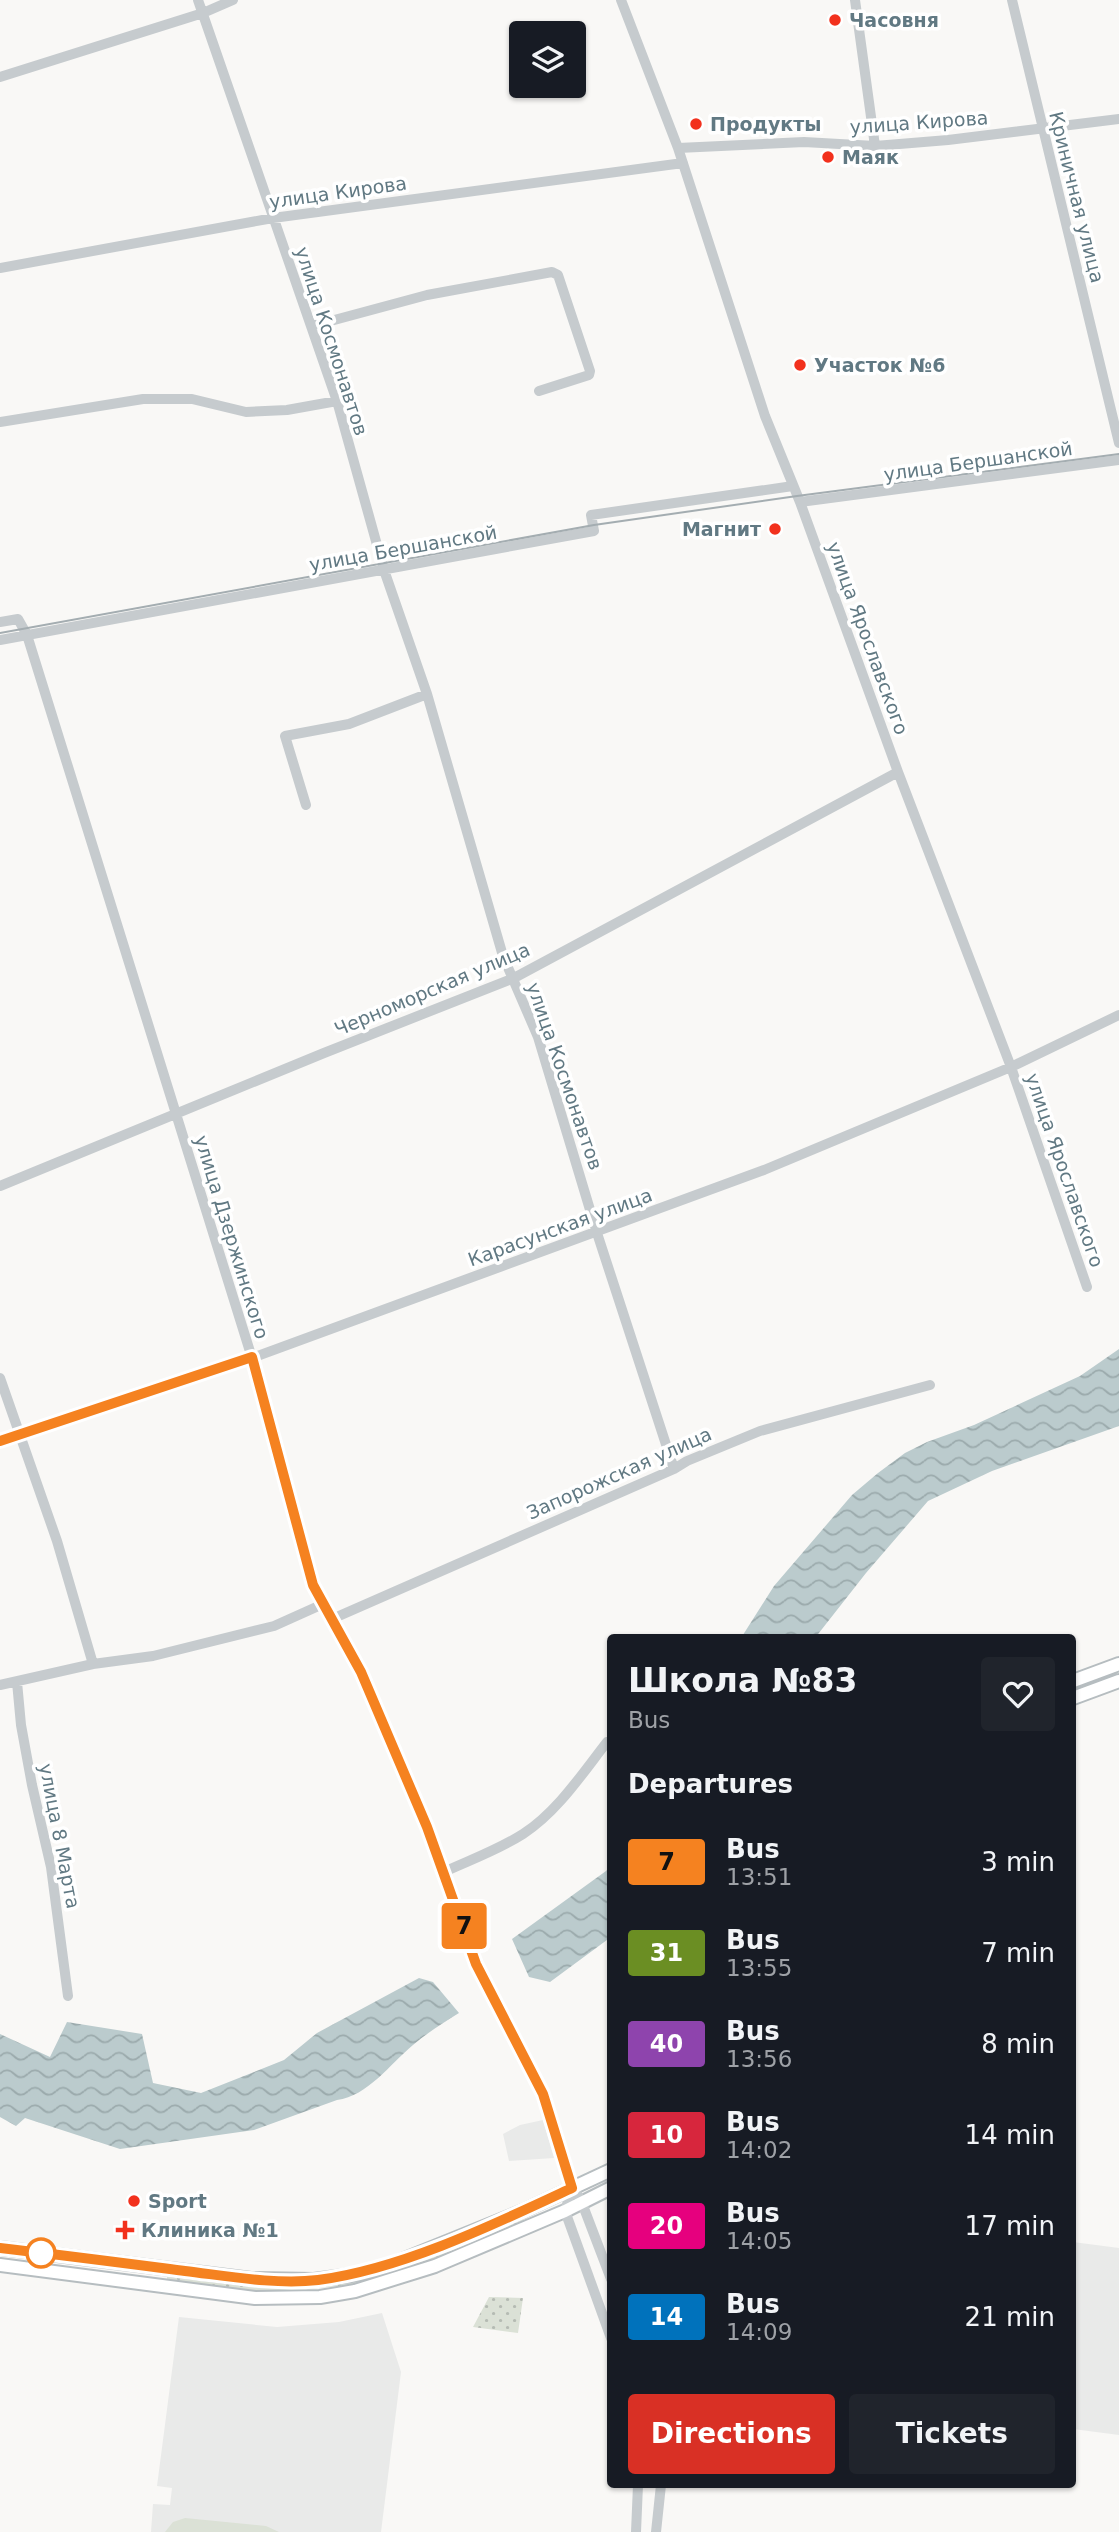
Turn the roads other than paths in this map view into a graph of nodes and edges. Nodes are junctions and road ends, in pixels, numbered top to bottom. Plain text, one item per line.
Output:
1 (198, 0) edge
2 (233, 0) edge
3 (621, 0) edge
4 (855, 0) edge
5 (1012, 0) edge
6 (202, 13) junction
7 (0, 77) edge
8 (1119, 119) edge
9 (1042, 127) junction
10 (875, 145) junction
11 (678, 148) junction
12 (683, 163) junction
13 (273, 218) junction
14 (0, 268) edge
15 (312, 326) junction
16 (539, 391) dead end
17 (337, 401) junction
18 (0, 422) edge
19 (1119, 443) edge
20 (1119, 460) edge
21 (793, 486) junction
22 (800, 502) junction
23 (384, 570) junction
24 (0, 622) edge
25 (27, 635) junction
26 (0, 640) edge
27 (427, 694) junction
28 (898, 772) junction
29 (306, 805) dead end
30 (514, 978) junction
31 (1119, 1015) edge
32 (1010, 1067) junction
33 (176, 1115) junction
34 (0, 1186) edge
35 (597, 1233) junction
36 (1087, 1287) dead end
37 (252, 1357) junction
38 (0, 1378) edge
39 (930, 1385) dead end
40 (19, 1436) junction
41 (0, 1441) edge
42 (674, 1469) junction
43 (323, 1604) junction
44 (332, 1619) junction
45 (93, 1664) junction
46 (1119, 1664) edge
47 (1076, 1680) edge
48 (1119, 1681) edge
49 (17, 1682) junction
50 (0, 1685) edge
51 (1076, 1697) edge
52 (607, 1742) dead end
53 (444, 1872) junction
54 (68, 1996) dead end
55 (607, 2172) edge
56 (572, 2188) junction
57 (607, 2190) edge
58 (582, 2203) junction
59 (565, 2211) junction
60 (0, 2248) edge
61 (0, 2265) edge
62 (158, 2267) junction
63 (607, 2269) edge
64 (156, 2286) junction
65 (607, 2327) edge
66 (638, 2488) edge
67 (661, 2488) edge
68 (639, 2511) junction
69 (658, 2513) junction
70 (636, 2532) edge
71 (656, 2532) edge

1 - 6 street, улица Космонавтов
2 - 6 street
3 - 11 street, улица Ярославского
4 - 10 street
5 - 9 street, Криничная улица
6 - 7 street
6 - 13 street, улица Космонавтов
8 - 9 street, улица Кирова
9 - 10 street, улица Кирова
9 - 19 street, Криничная улица
10 - 11 street, улица Кирова
11 - 12 street, улица Ярославского
12 - 13 street, улица Кирова
12 - 21 street, улица Ярославского
13 - 14 street, улица Кирова
13 - 15 street, улица Космонавтов
15 - 16 street
15 - 17 street, улица Космонавтов
17 - 18 street
17 - 23 street, улица Космонавтов
20 - 22 street, улица Бершанской
21 - 22 street, улица Ярославского
21 - 23 street, улица Бершанской
22 - 28 street, улица Ярославского
23 - 25 street, улица Бершанской
23 - 27 street, улица Космонавтов
24 - 25 street
25 - 26 street, улица Бершанской
25 - 33 street, улица Дзержинского
27 - 29 street
27 - 30 street, улица Космонавтов
28 - 30 street, Черноморская улица
28 - 32 street, улица Ярославского
30 - 33 street, Черноморская улица
30 - 35 street, улица Космонавтов
31 - 32 street, Карасунская улица
32 - 35 street, Карасунская улица
32 - 36 street, улица Ярославского
33 - 34 street, Черноморская улица
33 - 37 street, улица Дзержинского
35 - 37 street, Карасунская улица
35 - 42 street, улица Космонавтов
37 - 40 street, Карасунская улица
37 - 43 street, улица Дзержинского
38 - 40 street
39 - 42 street, Запорожская улица
40 - 41 street, Карасунская улица
40 - 45 street
42 - 44 street, Запорожская улица
43 - 44 street, улица Дзержинского
43 - 45 street
44 - 53 street, улица Дзержинского
45 - 49 street
46 - 47 main road
48 - 51 main road
49 - 50 street
49 - 54 street, улица 8 Марта
52 - 53 street
53 - 56 street, улица Дзержинского
55 - 56 main road
56 - 58 street, улица Дзержинского
56 - 59 street
56 - 62 main road
57 - 58 main road
58 - 59 main road
58 - 63 street, улица Дзержинского
59 - 64 main road
59 - 65 street
60 - 62 main road
61 - 64 main road
62 - 64 main road
66 - 68 street
67 - 69 street
68 - 69 street
68 - 70 street
69 - 71 street

